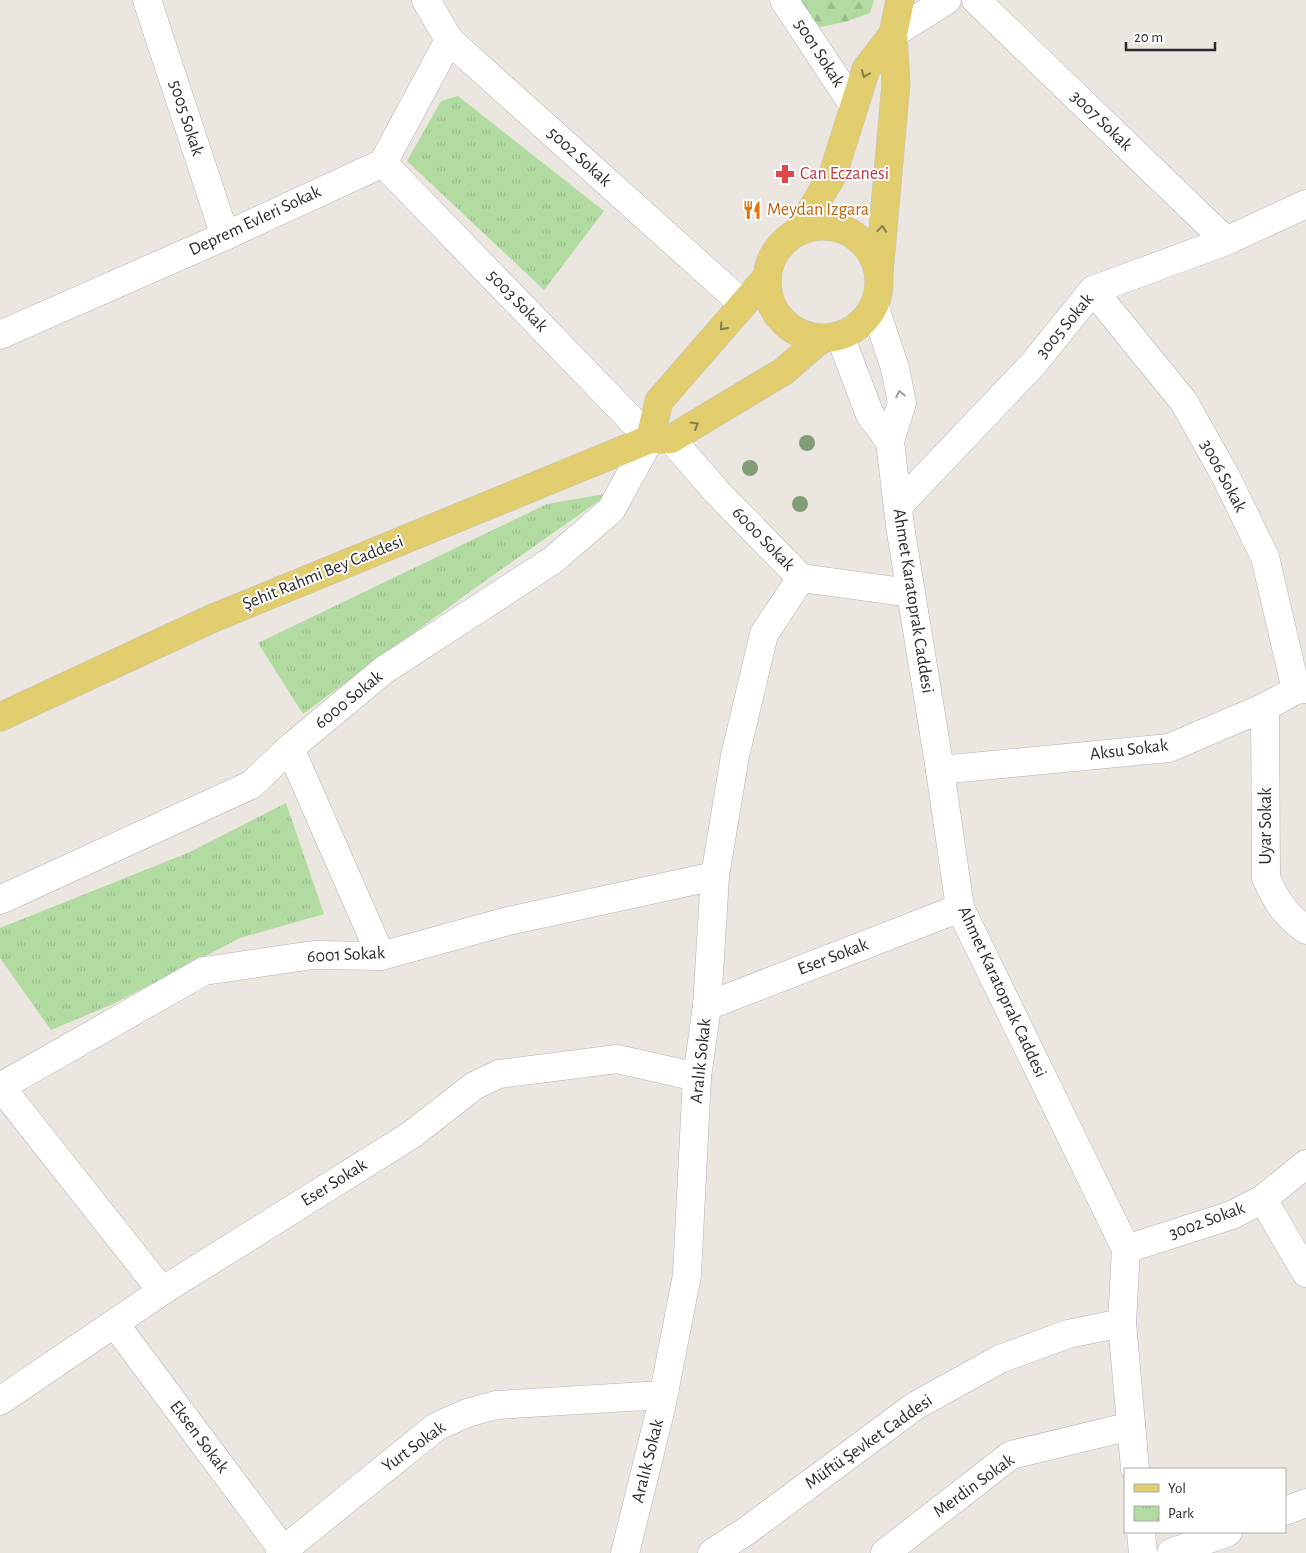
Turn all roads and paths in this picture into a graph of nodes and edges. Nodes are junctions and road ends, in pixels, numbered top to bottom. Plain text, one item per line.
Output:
1 (147, 0) edge
2 (784, 0) edge
3 (900, 0) edge
4 (948, 0) edge
5 (976, 0) edge
6 (430, 1) edge
7 (893, 34) junction
8 (449, 40) junction
9 (854, 106) junction
10 (383, 163) junction
11 (1306, 204) edge
12 (798, 232) junction
13 (225, 236) junction
14 (1226, 241) junction
15 (766, 277) junction
16 (879, 278) junction
17 (1093, 290) junction
18 (743, 304) junction
19 (874, 305) junction
20 (0, 335) edge
21 (830, 337) junction
22 (661, 439) junction
23 (890, 441) junction
24 (899, 505) junction
25 (801, 578) junction
26 (911, 594) junction
27 (1301, 690) edge
28 (1265, 707) junction
29 (0, 716) edge
30 (290, 748) junction
31 (940, 770) junction
32 (715, 876) junction
33 (0, 900) edge
34 (960, 908) junction
35 (1306, 930) edge
36 (381, 956) junction
37 (707, 1006) junction
38 (696, 1077) junction
39 (0, 1087) edge
40 (1306, 1164) edge
41 (1263, 1199) junction
42 (1126, 1249) junction
43 (1306, 1273) edge
44 (162, 1291) junction
45 (1122, 1322) junction
46 (115, 1324) junction
47 (663, 1395) junction
48 (0, 1400) edge
49 (1131, 1426) junction
50 (1135, 1468) edge
51 (1306, 1503) edge
52 (1286, 1511) edge
53 (1141, 1533) edge
54 (1225, 1533) edge
55 (282, 1552) edge
56 (625, 1553) edge
57 (712, 1553) edge
58 (885, 1553) edge
59 (1143, 1553) edge
60 (1171, 1553) edge

1 - 13 street, 5005 Sokak
2 - 9 street, 5001 Sokak
3 - 7 main road, Şehit Rahmi Bey Caddesi
4 - 7 street
5 - 14 street, 3007 Sokak
6 - 8 street, 5002 Sokak
7 -> 9 main road, Şehit Rahmi Bey Caddesi
16 -> 7 main road, Şehit Rahmi Bey Caddesi
8 - 10 street
8 - 18 street, 5002 Sokak
9 - 12 main road, Şehit Rahmi Bey Caddesi
10 - 13 street, Deprem Evleri Sokak
10 - 22 street, 5003 Sokak
11 - 14 street, 3005 Sokak
12 - 15 main road, Şehit Rahmi Bey Caddesi
12 - 16 main road, Şehit Rahmi Bey Caddesi
13 - 20 street, Deprem Evleri Sokak
14 - 17 street, 3005 Sokak
15 - 18 main road, Şehit Rahmi Bey Caddesi
15 - 21 main road
16 - 19 main road, Şehit Rahmi Bey Caddesi
17 - 24 street, 3005 Sokak
17 - 27 street, 3006 Sokak
18 -> 22 main road, Şehit Rahmi Bey Caddesi
19 - 21 main road, Şehit Rahmi Bey Caddesi
23 -> 19 street, Ahmet Karatoprak Caddesi
22 -> 21 main road, Şehit Rahmi Bey Caddesi
21 - 23 street, Ahmet Karatoprak Caddesi
22 - 25 street, 6000 Sokak
22 - 29 main road, Şehit Rahmi Bey Caddesi
22 - 30 street, 6000 Sokak
23 - 24 street, Ahmet Karatoprak Caddesi
24 - 26 street, Ahmet Karatoprak Caddesi
25 - 26 street, 6000 Sokak
25 - 32 street, Aralık Sokak
26 - 31 street, Ahmet Karatoprak Caddesi
27 - 28 street, Aksu Sokak
28 - 31 street, Aksu Sokak
28 - 35 street, Uyar Sokak
30 - 33 street, 6000 Sokak
30 - 36 street
31 - 34 street, Ahmet Karatoprak Caddesi
32 - 36 street, 6001 Sokak
32 - 37 street, Aralık Sokak
34 - 37 street, Eser Sokak
34 - 42 street, Ahmet Karatoprak Caddesi
36 - 39 street, 6001 Sokak
37 - 38 street, Aralık Sokak
38 - 44 street, Eser Sokak
38 - 47 street, Aralık Sokak
39 - 44 street
40 - 41 street, 3002 Sokak
41 - 42 street, 3002 Sokak
41 - 43 street
42 - 45 street, Ahmet Karatoprak Caddesi
44 - 46 street, Eser Sokak
45 - 49 street, Ahmet Karatoprak Caddesi
45 - 57 street, Müftü Şevket Caddesi
46 - 48 street, Eser Sokak
46 - 55 street, Eksen Sokak
47 - 55 street, Yurt Sokak
47 - 56 street, Aralık Sokak
49 - 50 street, Ahmet Karatoprak Caddesi
49 - 58 street, Merdin Sokak
51 - 52 street
53 - 59 street
54 - 60 street

